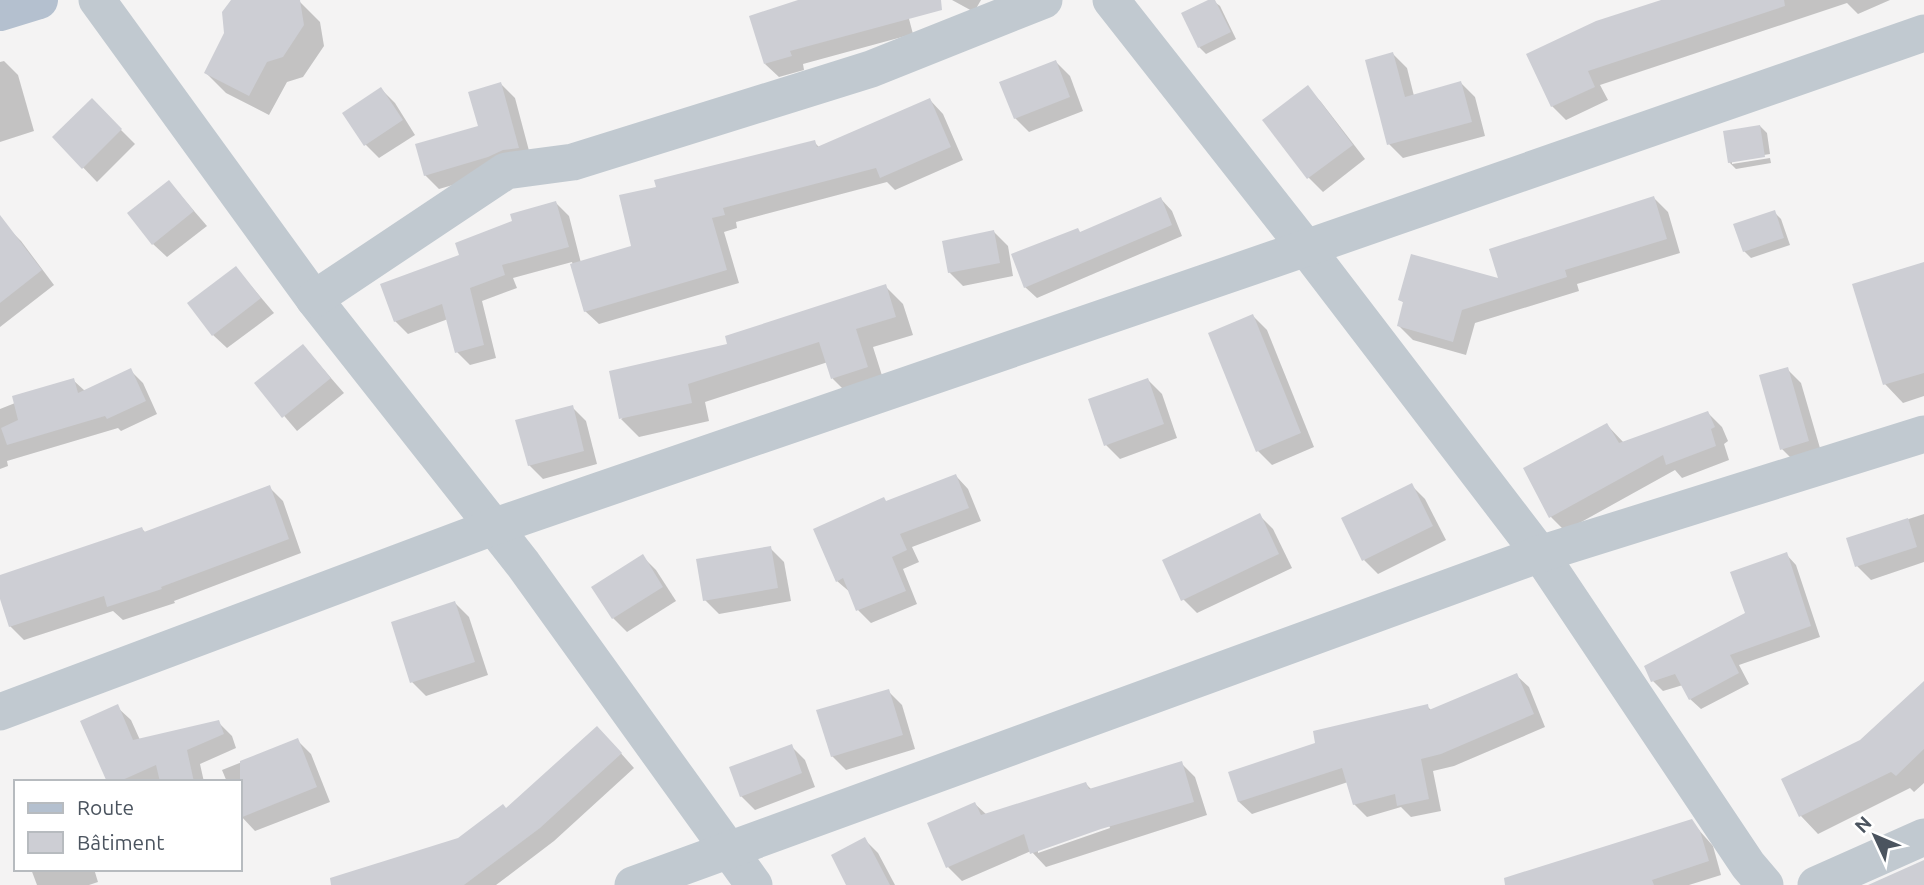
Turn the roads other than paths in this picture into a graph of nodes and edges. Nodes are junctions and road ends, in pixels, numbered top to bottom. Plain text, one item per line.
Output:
1 (39, 0) edge
2 (97, 0) edge
3 (1044, 0) edge
4 (1111, 0) edge
5 (0, 12) edge
6 (1924, 33) edge
7 (1306, 248) junction
8 (314, 299) junction
9 (1924, 434) edge
10 (493, 527) junction
11 (1540, 554) junction
12 (0, 712) edge
13 (1924, 837) edge
14 (728, 850) junction
15 (633, 885) edge
16 (754, 885) edge
17 (1765, 885) edge
18 (1816, 885) edge

1 - 5 main road
2 - 8 street
3 - 8 street
4 - 7 street
6 - 7 street
7 - 10 street
7 - 11 street
8 - 10 street
9 - 11 street
10 - 12 street
10 - 14 street
11 - 14 street
11 - 17 street
13 - 18 street
14 - 15 street
14 - 16 street

